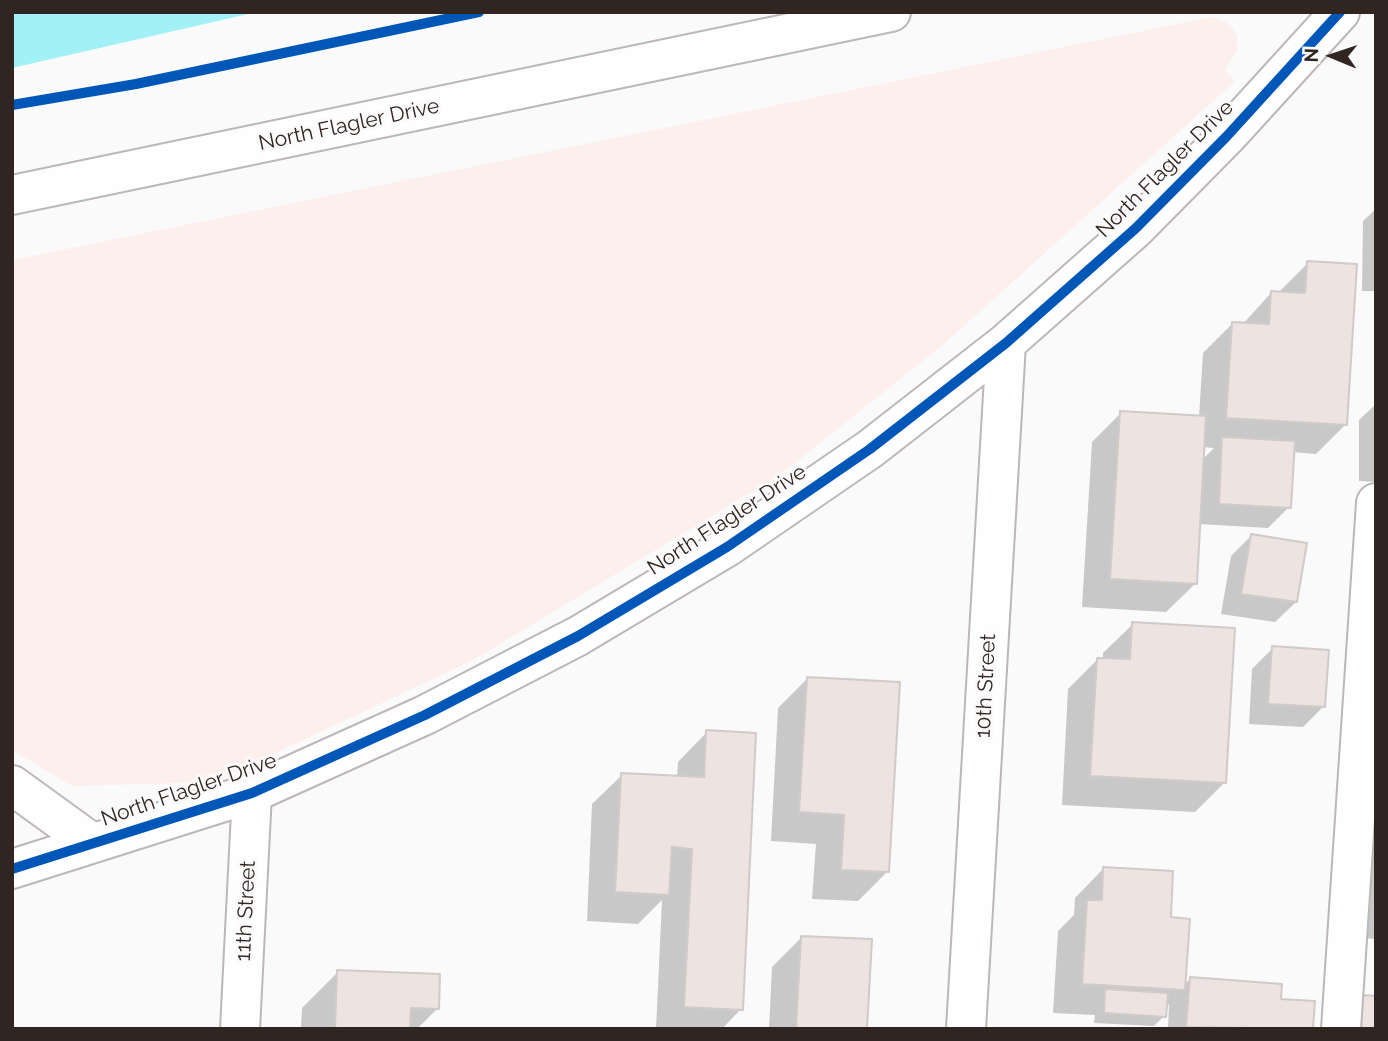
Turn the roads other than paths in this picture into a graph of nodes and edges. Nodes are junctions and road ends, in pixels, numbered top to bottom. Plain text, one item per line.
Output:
1 (891, 12) edge
2 (1340, 12) edge
3 (12, 195) edge
4 (1006, 343) junction
5 (1376, 503) edge
6 (12, 785) edge
7 (253, 793) junction
8 (92, 843) junction
9 (12, 869) edge
10 (240, 1029) edge
11 (966, 1029) edge
12 (1342, 1029) edge

1 - 3 street, North Flagler Drive
2 - 4 street, North Flagler Drive
4 - 7 street, North Flagler Drive
4 - 11 street, 10th Street
5 - 12 street
6 - 8 street, North Flagler Drive
7 - 8 street, North Flagler Drive
7 - 10 street, 11th Street
8 - 9 street, North Flagler Drive

